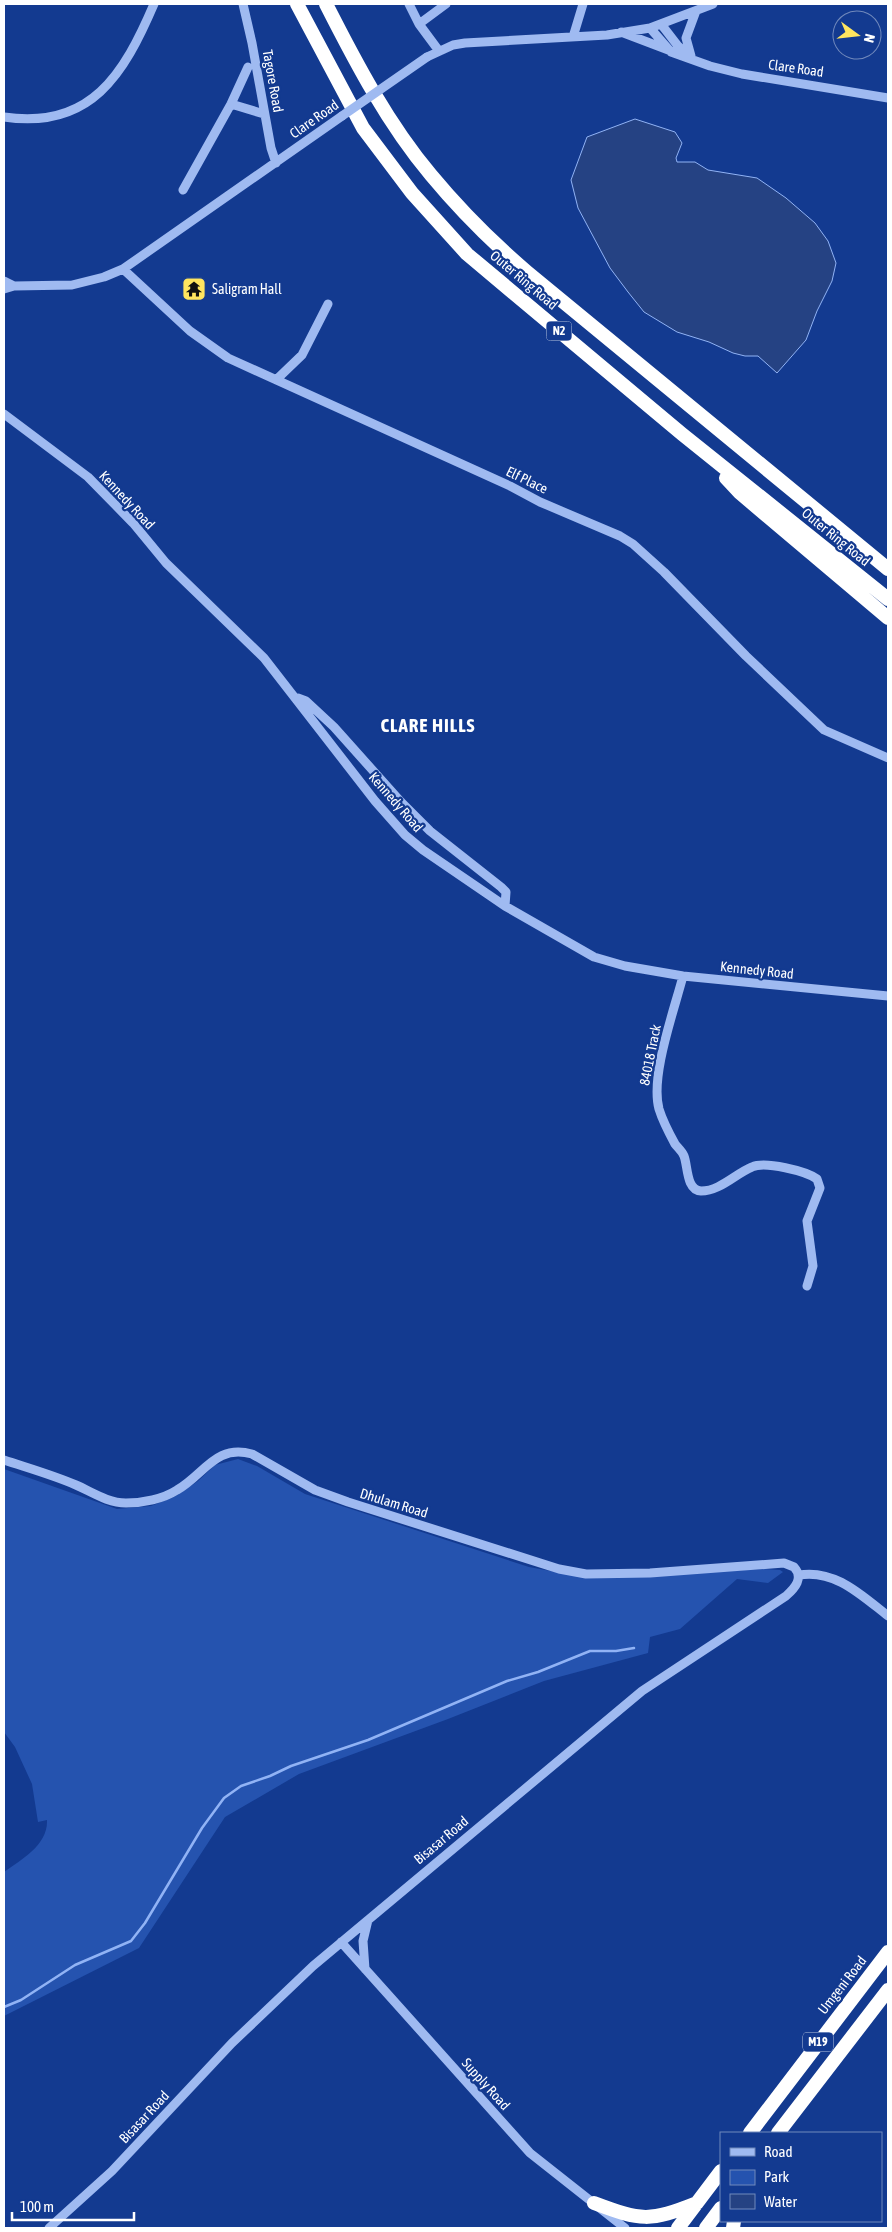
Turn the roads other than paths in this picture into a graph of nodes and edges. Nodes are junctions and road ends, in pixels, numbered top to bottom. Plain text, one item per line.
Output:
1 (154, 4) edge
2 (296, 4) edge
3 (326, 4) edge
4 (409, 4) edge
5 (446, 4) edge
6 (583, 4) edge
7 (713, 4) edge
8 (244, 6) edge
9 (696, 11) junction
10 (419, 24) junction
11 (661, 24) junction
12 (650, 28) junction
13 (621, 32) junction
14 (573, 38) junction
15 (439, 51) junction
16 (671, 52) junction
17 (695, 60) junction
18 (248, 67) dead end
19 (888, 98) edge
20 (231, 104) junction
21 (264, 114) junction
22 (4, 117) edge
23 (276, 163) junction
24 (183, 190) dead end
25 (123, 269) junction
26 (4, 281) edge
27 (14, 286) junction
28 (4, 289) edge
29 (328, 304) dead end
30 (276, 380) junction
31 (4, 414) edge
32 (713, 459) junction
33 (888, 569) edge
34 (888, 599) edge
35 (888, 618) edge
36 (295, 697) junction
37 (888, 758) edge
38 (505, 906) junction
39 (683, 976) junction
40 (888, 996) edge
41 (807, 1286) dead end
42 (4, 1460) edge
43 (799, 1575) junction
44 (888, 1616) edge
45 (368, 1920) junction
46 (342, 1942) junction
47 (888, 1952) edge
48 (365, 1969) junction
49 (888, 1990) edge
50 (751, 2132) edge
51 (779, 2132) edge
52 (720, 2172) edge
53 (594, 2203) junction
54 (696, 2203) junction
55 (720, 2209) edge
56 (49, 2228) edge
57 (625, 2228) edge
58 (678, 2228) edge
59 (706, 2228) edge

1 - 22 street
2 - 32 highway, Outer Ring Road / N2
3 - 33 highway, Outer Ring Road / N2
4 - 10 street
5 - 10 street
6 - 14 street
7 - 9 street
8 - 21 street, Tagore Road
9 - 11 street
9 - 17 street
10 - 15 street
11 - 12 street, Clare Road
11 - 17 street, Clare Road
12 - 13 street, Clare Road
12 - 16 street, Clare Road
13 - 14 street, Clare Road
13 - 16 street
14 - 15 street, Clare Road
15 - 23 street, Clare Road, bridge
16 - 17 street, Clare Road
17 - 19 street, Clare Road
18 - 20 street
20 - 21 street
20 - 24 street
21 - 23 street, Tagore Road
23 - 25 street, Clare Road
25 - 27 street, Clare Road
25 - 30 street, Elf Place
26 - 27 street, Clare Road
27 - 28 street, Clare Road
29 - 30 street
30 - 37 street, Elf Place
31 - 36 street, Kennedy Road
32 - 34 highway, Outer Ring Road / N2
32 - 35 highway
36 - 38 street, Kennedy Road
36 - 38 street
38 - 39 street, Kennedy Road
39 - 40 street, Kennedy Road
39 - 41 street, 84018 Track
42 - 43 street, Dhulam Road
43 - 44 street
43 - 45 street, Bisasar Road
45 - 46 street, Bisasar Road
45 - 48 street
46 - 48 street, Supply Road
46 - 56 street, Bisasar Road
47 - 50 highway, Umgeni Road / M19
48 - 53 street, Supply Road
49 - 51 highway, M19
52 - 54 highway
53 - 54 highway
53 - 57 street, Supply Road
54 - 58 highway
55 - 59 highway

